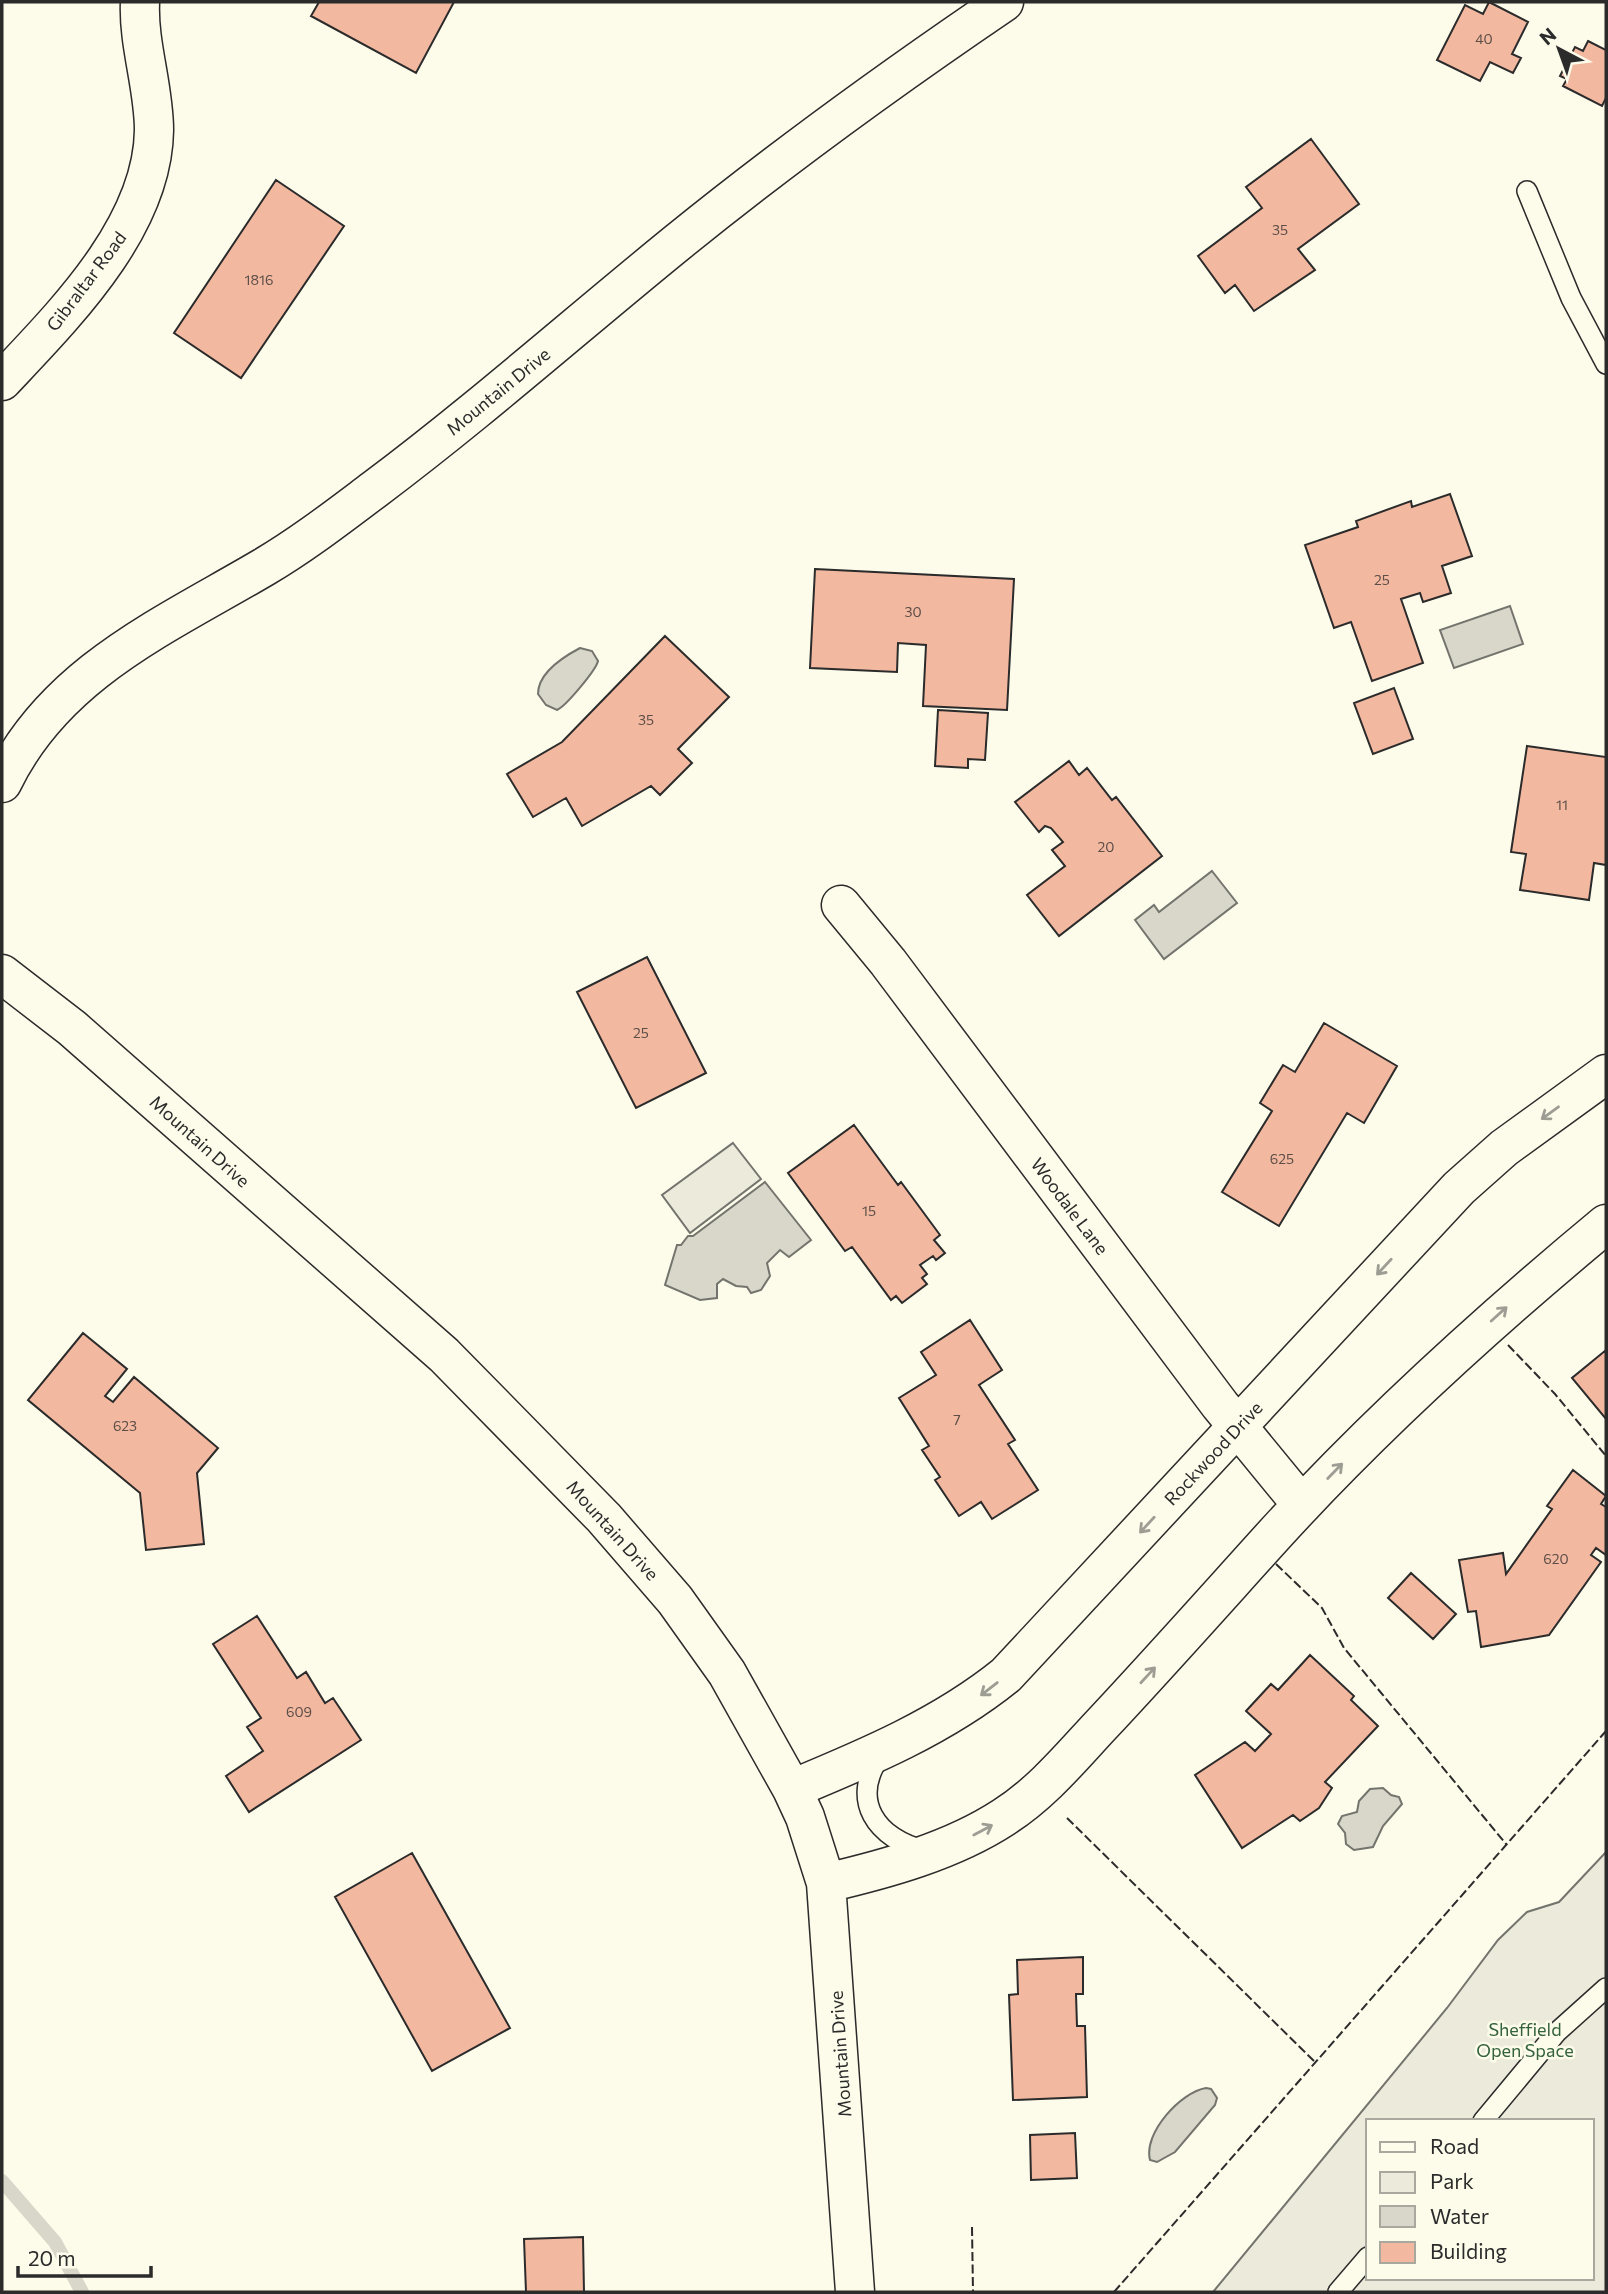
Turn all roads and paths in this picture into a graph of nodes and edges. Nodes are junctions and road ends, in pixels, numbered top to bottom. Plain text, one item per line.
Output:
1 (141, 2) edge
2 (1004, 2) edge
3 (1527, 191) dead end
4 (1606, 364) edge
5 (2, 381) edge
6 (2, 783) edge
7 (841, 905) dead end
8 (2, 974) edge
9 (1606, 1074) edge
10 (1606, 1224) edge
11 (1239, 1428) junction
12 (1302, 1505) junction
13 (886, 1749) junction
14 (792, 1789) junction
15 (931, 1852) junction
16 (826, 1883) junction
17 (1606, 1988) edge
18 (1485, 2119) edge
19 (1366, 2260) edge
20 (855, 2292) edge
21 (1338, 2292) edge

1 - 5 street, Gibraltar Road
2 - 6 street, Mountain Drive
3 - 4 lane
7 - 11 street, Woodale Lane
8 - 14 street, Mountain Drive
9 -> 11 street, Rockwood Drive
12 -> 10 street
11 - 12 street, Woodale Lane
11 -> 13 street, Rockwood Drive
15 -> 12 street
13 - 14 street, Rockwood Drive
13 - 15 lane
14 - 16 street, Mountain Drive
15 - 16 street
16 - 20 street, Mountain Drive
17 - 18 lane
19 - 21 lane

